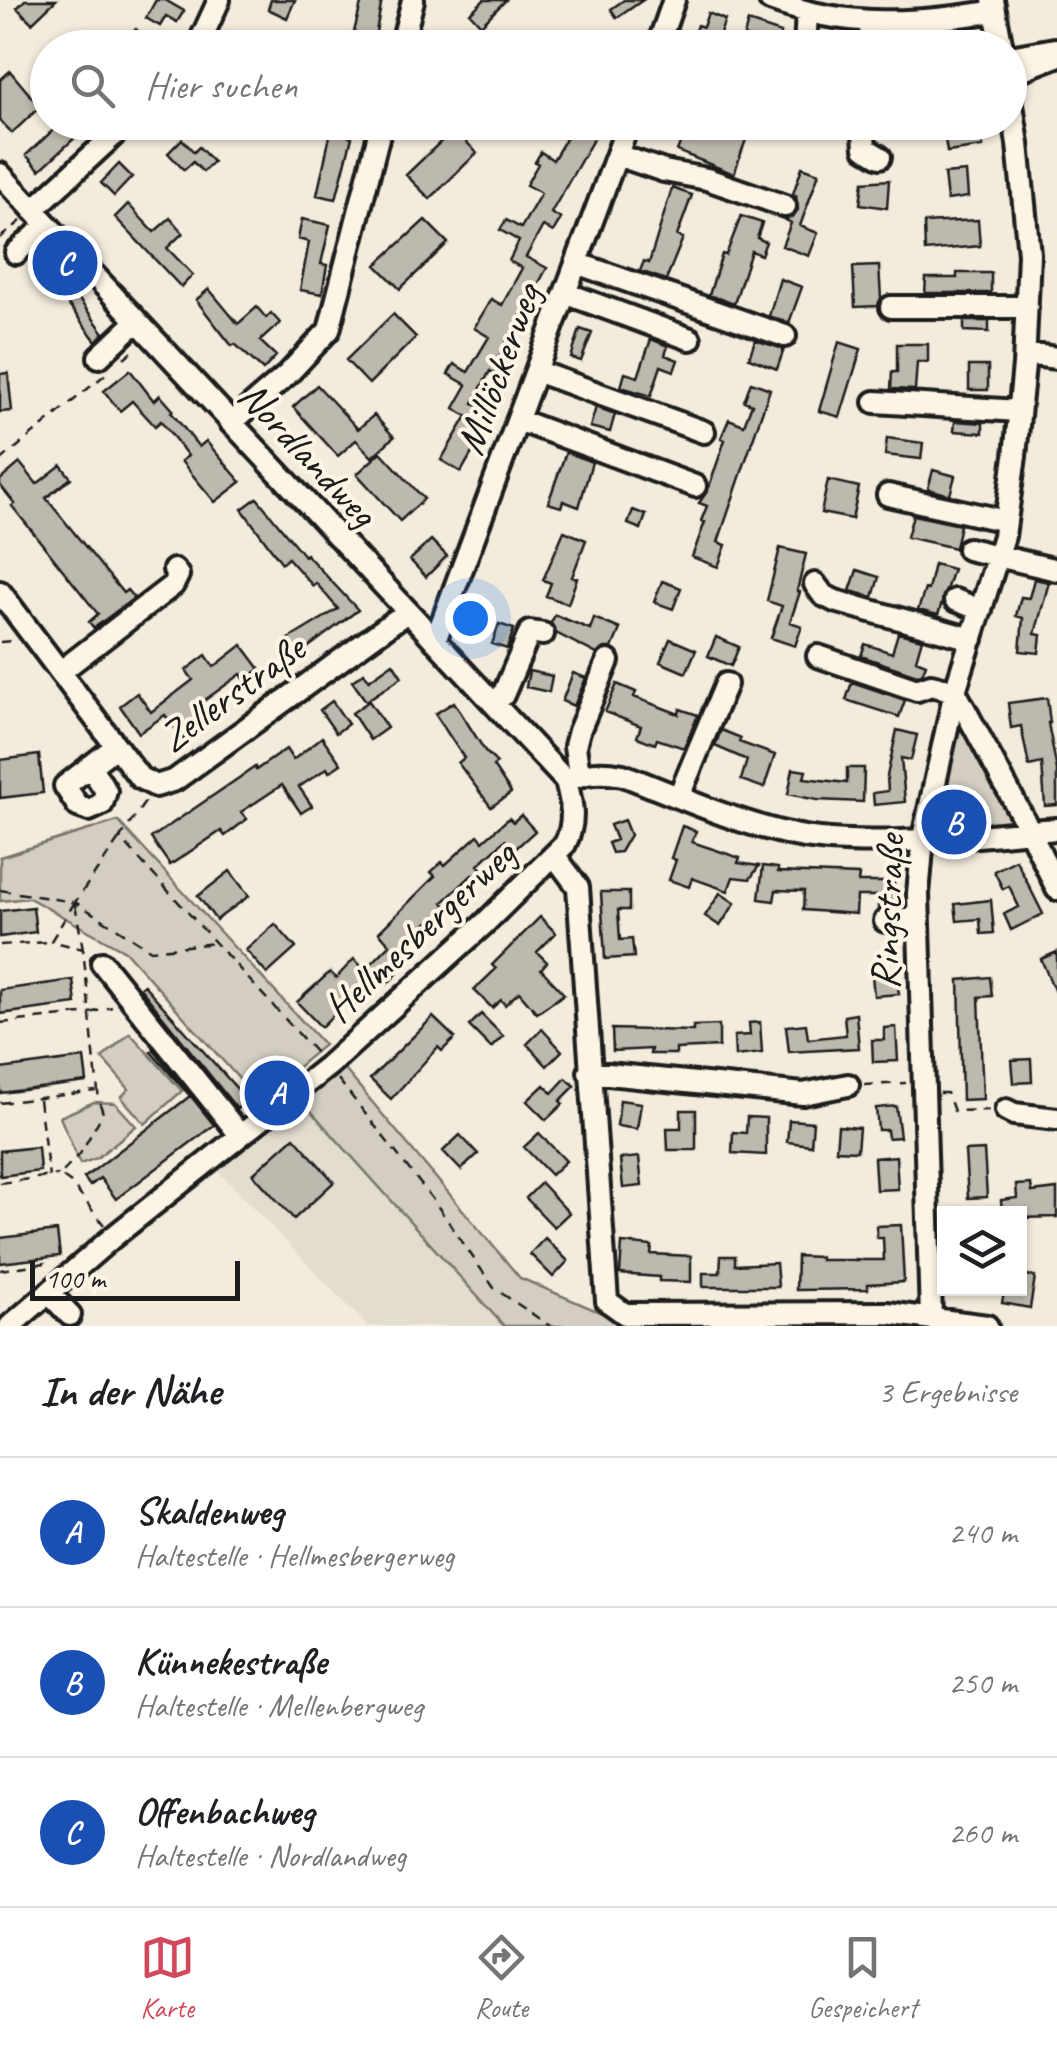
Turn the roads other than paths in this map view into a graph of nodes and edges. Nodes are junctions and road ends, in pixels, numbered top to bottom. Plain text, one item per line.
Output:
1 (220, 0) edge
2 (413, 0) edge
3 (674, 0) edge
4 (770, 0) edge
5 (994, 6) edge
6 (808, 12) junction
7 (871, 22) junction
8 (206, 30) edge
9 (406, 30) edge
10 (663, 30) edge
11 (806, 30) edge
12 (870, 30) edge
13 (1057, 52) edge
14 (1027, 55) edge
15 (1027, 66) edge
16 (112, 140) edge
17 (377, 140) edge
18 (621, 140) edge
19 (864, 140) edge
20 (1017, 140) edge
21 (616, 155) junction
22 (880, 157) dead end
23 (0, 174) edge
24 (786, 206) dead end
25 (40, 218) junction
26 (8, 245) edge
27 (576, 263) junction
28 (565, 293) junction
29 (1026, 306) junction
30 (892, 307) dead end
31 (143, 330) junction
32 (785, 336) dead end
33 (690, 339) dead end
34 (1024, 354) junction
35 (99, 357) dead end
36 (1057, 358) edge
37 (536, 371) junction
38 (875, 402) dead end
39 (1020, 411) junction
40 (518, 420) junction
41 (231, 423) junction
42 (704, 432) dead end
43 (696, 486) dead end
44 (888, 495) dead end
45 (1006, 521) junction
46 (968, 549) dead end
47 (998, 554) junction
48 (174, 570) dead end
49 (1057, 570) edge
50 (814, 584) dead end
51 (0, 592) edge
52 (955, 600) dead end
53 (981, 610) junction
54 (407, 612) junction
55 (543, 634) dead end
56 (972, 639) junction
57 (435, 641) junction
58 (818, 656) dead end
59 (608, 661) dead end
60 (60, 672) junction
61 (726, 684) dead end
62 (955, 691) junction
63 (494, 704) junction
64 (115, 747) junction
65 (90, 766) dead end
66 (572, 778) junction
67 (679, 796) junction
68 (1057, 828) edge
69 (1030, 831) junction
70 (922, 838) junction
71 (555, 856) junction
72 (1057, 890) edge
73 (918, 917) junction
74 (885, 920) dead end
75 (102, 963) dead end
76 (589, 1072) junction
77 (848, 1086) road end
78 (1006, 1110) road end
79 (1057, 1119) edge
80 (240, 1135) junction
81 (49, 1293) junction
82 (70, 1314) dead end
83 (931, 1317) junction
84 (10, 1326) edge
85 (987, 1326) edge

1 - 8 street
2 - 9 street
3 - 10 street
4 - 6 street
5 - 7 street
6 - 7 street
6 - 11 street
7 - 12 street
13 - 14 street
13 - 15 street
16 - 25 street
17 - 41 street
18 - 21 street, Millöckerweg
19 - 22 street
20 - 29 street, Ringstraße
21 - 24 street
21 - 27 street, Millöckerweg
23 - 25 street, Nordlandweg
25 - 26 street
25 - 31 street, Nordlandweg
27 - 28 street, Millöckerweg
27 - 32 street
28 - 33 street
28 - 37 street, Millöckerweg
29 - 30 street
29 - 34 street, Ringstraße
31 - 35 street
31 - 41 street, Nordlandweg
34 - 36 street
34 - 39 street, Ringstraße
37 - 40 street, Millöckerweg
37 - 42 street
38 - 39 street
39 - 45 street, Ringstraße
40 - 43 street
40 - 57 street, Millöckerweg
41 - 54 street, Nordlandweg
44 - 45 street
45 - 47 street, Ringstraße
46 - 47 street
47 - 49 street
47 - 53 street, Ringstraße
48 - 60 street
50 - 56 street
51 - 60 street, Zellerstraße
52 - 53 street
53 - 56 street, Ringstraße
54 - 57 street, Nordlandweg
54 - 64 street, Zellerstraße
55 - 63 street
56 - 62 street, Ringstraße
57 - 63 street, Nordlandweg
58 - 62 street
59 - 66 street
60 - 64 street, Zellerstraße
61 - 67 street
62 - 69 street
62 - 70 street, Ringstraße
63 - 66 street, Nordlandweg
64 - 65 street
66 - 67 street
66 - 71 street
67 - 70 street
68 - 69 street
69 - 70 street
69 - 72 street
70 - 73 street, Ringstraße
71 - 76 street
71 - 80 street, Hellmesbergerweg
73 - 74 street
73 - 83 street, Ringstraße
75 - 80 street
76 - 77 street
76 - 83 street
78 - 79 street
80 - 81 street, Hellmesbergerweg
81 - 82 street
81 - 84 street, Hellmesbergerweg
83 - 85 street

